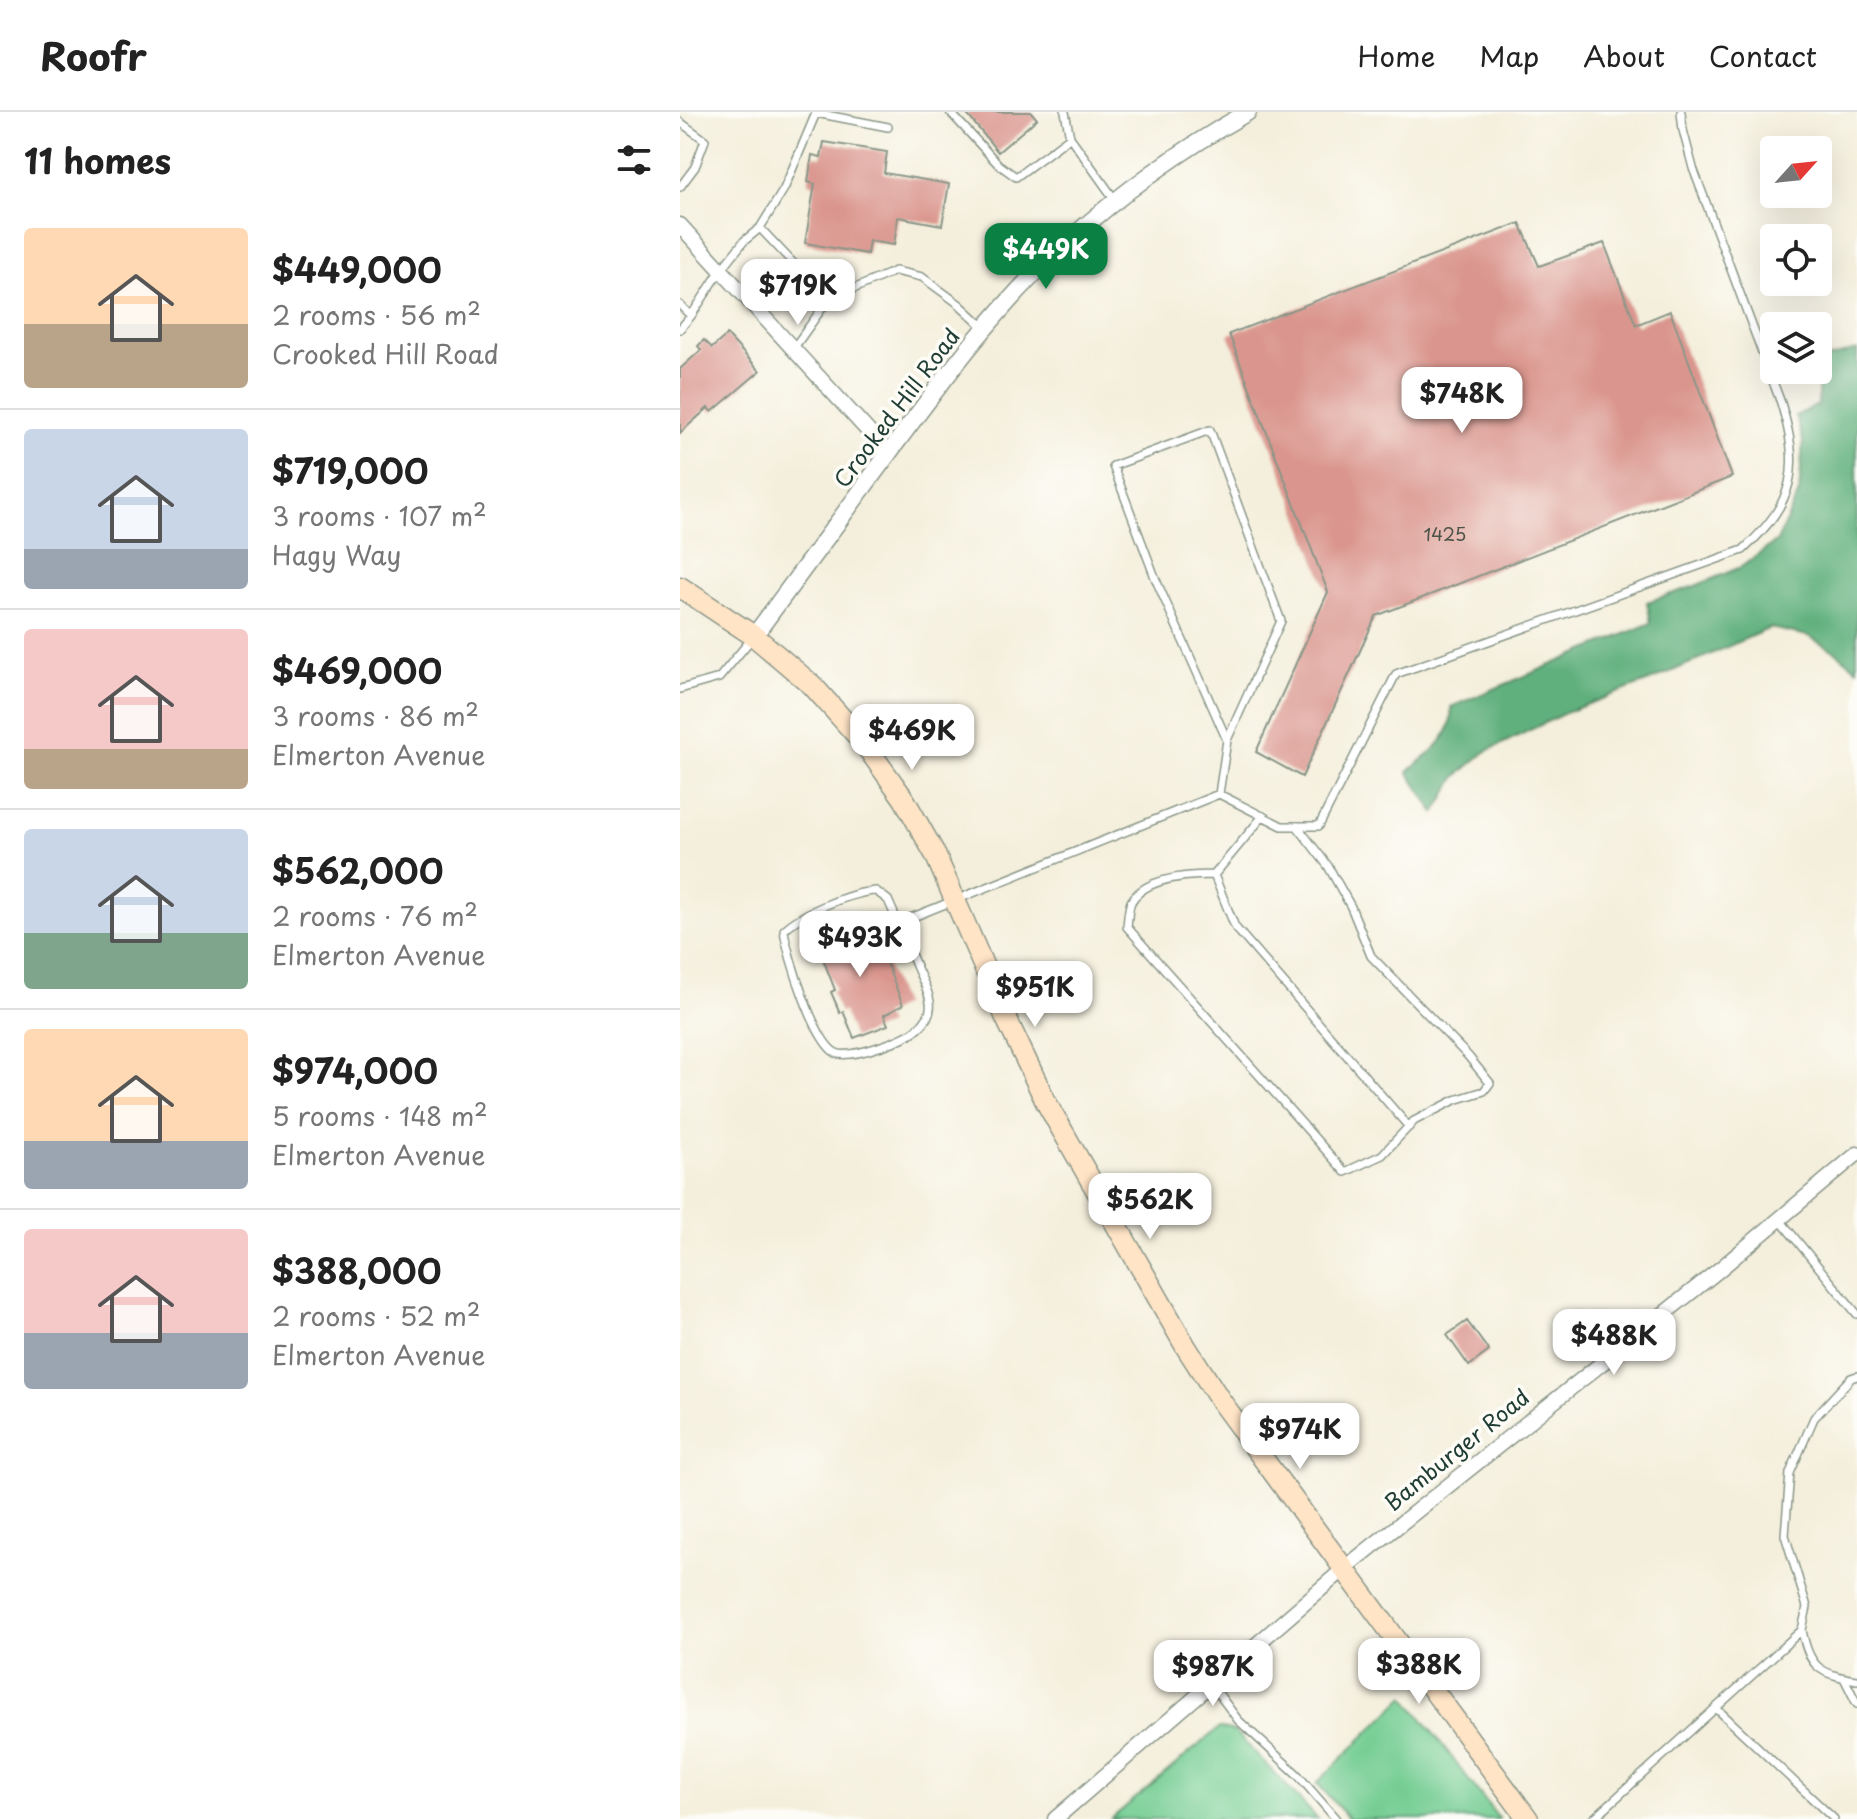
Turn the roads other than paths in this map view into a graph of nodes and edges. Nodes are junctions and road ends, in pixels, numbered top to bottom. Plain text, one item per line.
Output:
1 (950, 112) edge
2 (1065, 112) edge
3 (1248, 112) edge
4 (1681, 112) edge
5 (680, 122) edge
6 (888, 127) dead end
7 (1070, 137) junction
8 (680, 187) edge
9 (1115, 200) junction
10 (680, 225) edge
11 (760, 228) junction
12 (721, 270) junction
13 (828, 300) junction
14 (680, 305) edge
15 (691, 316) junction
16 (985, 328) junction
17 (680, 329) edge
18 (793, 349) junction
19 (889, 454) junction
20 (680, 587) edge
21 (754, 636) junction
22 (680, 689) edge
23 (1227, 740) junction
24 (1219, 794) junction
25 (1263, 816) junction
26 (1297, 826) junction
27 (1214, 875) junction
28 (955, 900) junction
29 (898, 923) junction
30 (1409, 1127) junction
31 (1857, 1154) edge
32 (1779, 1219) junction
33 (1857, 1314) edge
34 (1857, 1376) edge
35 (1345, 1568) junction
36 (1802, 1630) junction
37 (1844, 1678) junction
38 (1857, 1680) edge
39 (1212, 1685) junction
40 (1857, 1704) edge
41 (1716, 1708) junction
42 (1055, 1819) edge
43 (1336, 1819) edge
44 (1528, 1819) edge
45 (1593, 1819) edge
46 (1834, 1819) edge

1 - 7 lane
2 - 7 lane
3 - 9 street, Crooked Hill Road
4 - 26 lane
5 - 8 lane
6 - 11 lane
7 - 9 lane
9 - 16 street, Crooked Hill Road
10 - 12 street
11 - 12 lane
11 - 13 lane
12 - 15 lane
12 - 18 street
13 - 16 lane
13 - 18 lane
14 - 15 lane
15 - 17 lane
16 - 19 street, Crooked Hill Road
18 - 19 street
19 - 21 street, Crooked Hill Road
20 - 21 main road
21 - 22 lane
21 - 28 main road
23 - 23 lane
23 - 24 lane
24 - 25 lane
24 - 28 lane
25 - 26 lane
25 - 27 lane
26 - 30 lane
27 - 30 lane
27 - 30 lane
28 - 29 lane
28 - 35 main road
29 - 29 lane
31 - 32 street, Bamburger Road
32 - 33 lane
32 - 35 street, Bamburger Road
34 - 36 lane
35 - 39 street, Bamburger Road
35 - 44 main road
36 - 37 lane
36 - 41 lane
37 - 38 lane
37 - 40 lane
39 - 42 street, Bamburger Road
39 - 43 lane
41 - 45 lane
41 - 46 lane

